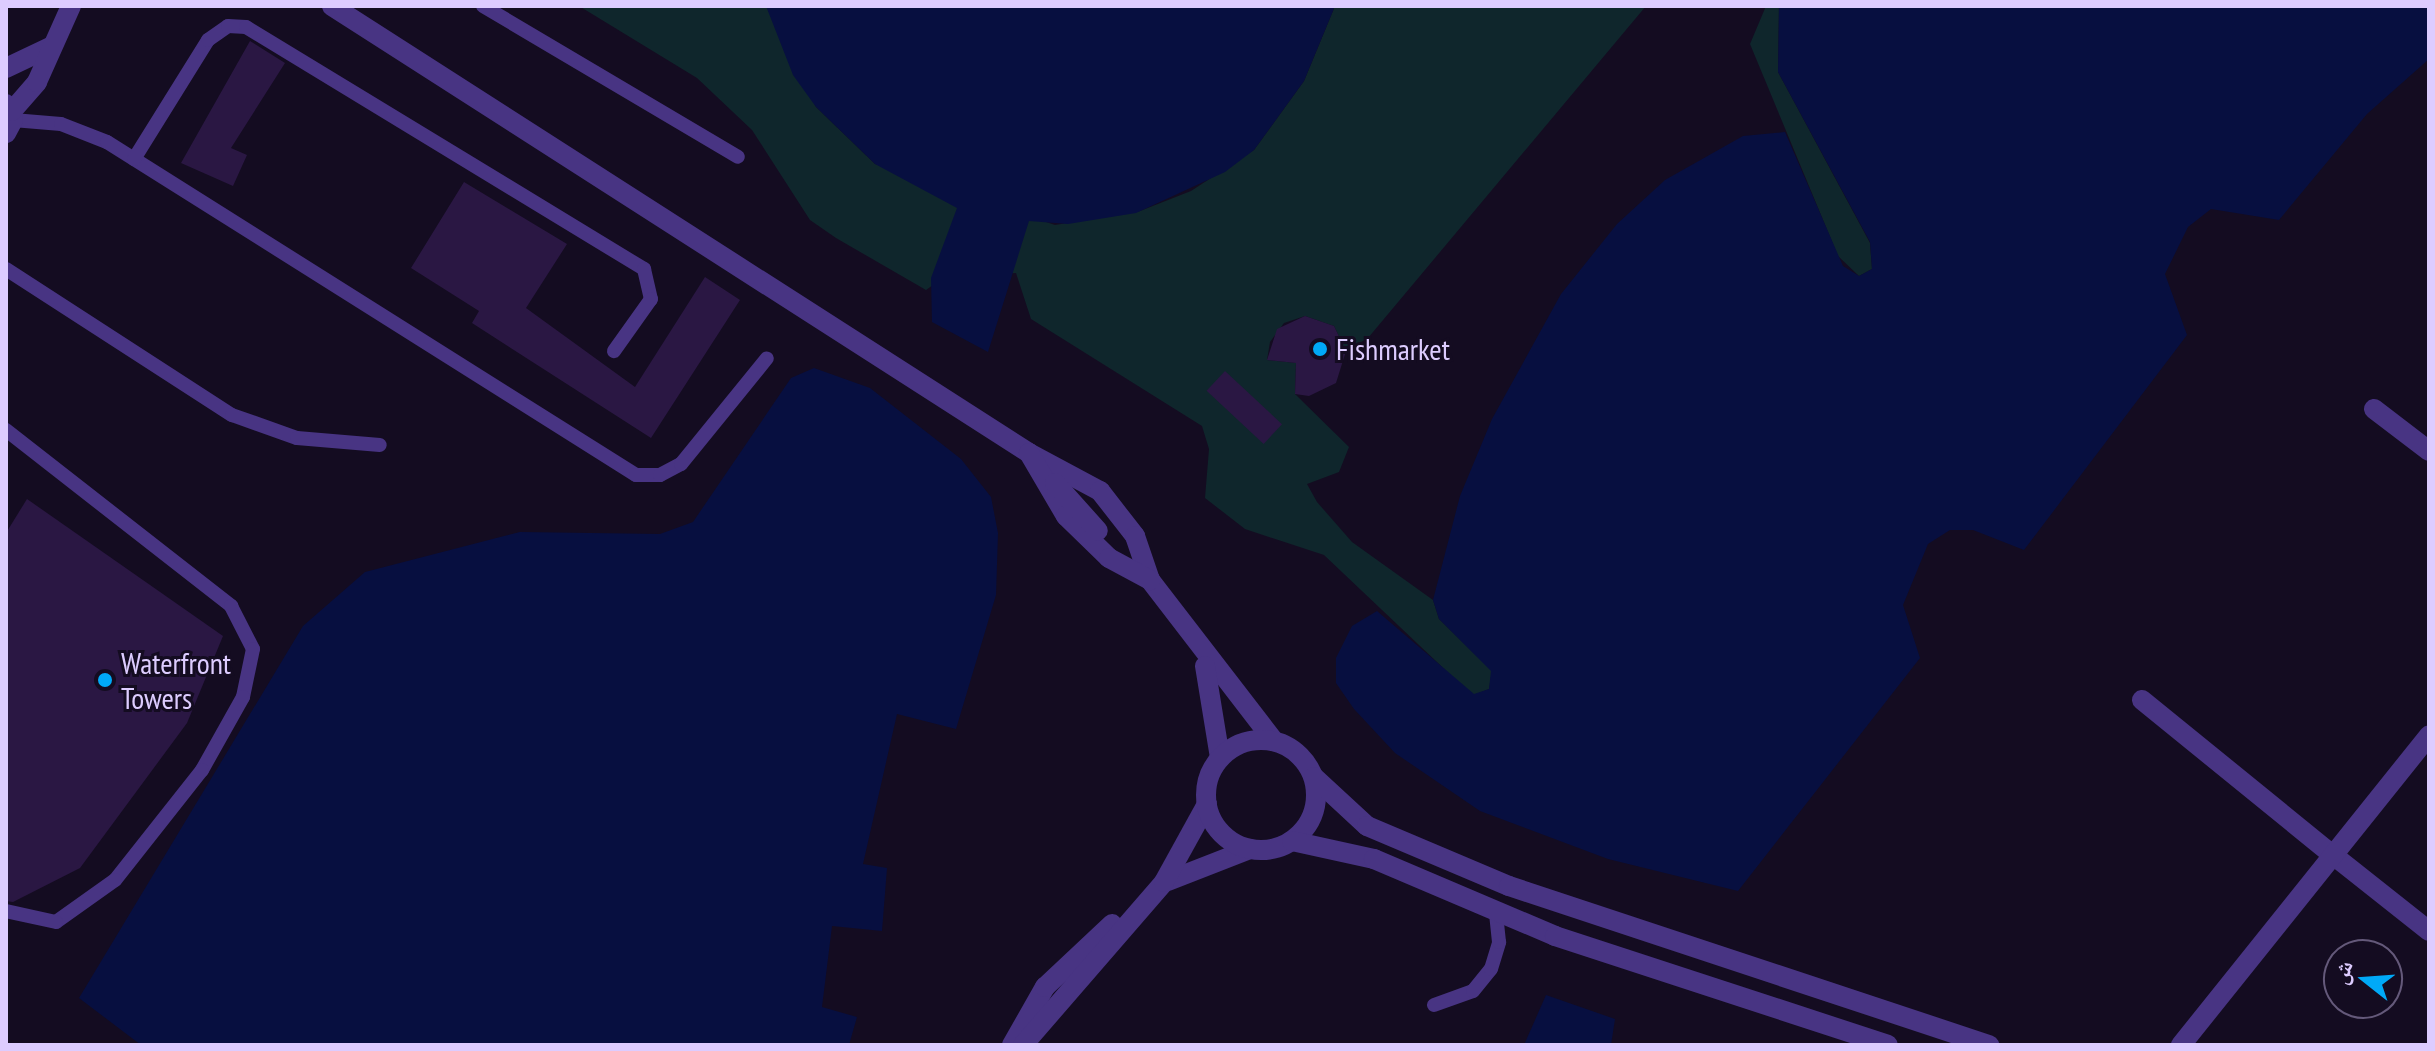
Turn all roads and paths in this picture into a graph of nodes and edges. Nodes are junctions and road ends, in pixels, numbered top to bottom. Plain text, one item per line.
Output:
1 (71, 6) edge
2 (332, 6) edge
3 (483, 6) edge
4 (50, 47) junction
5 (6, 68) edge
6 (9, 117) edge
7 (738, 157) dead end
8 (134, 159) junction
9 (6, 269) edge
10 (614, 351) dead end
11 (767, 358) dead end
12 (2374, 409) dead end
13 (6, 430) edge
14 (380, 445) dead end
15 (2429, 451) edge
16 (1029, 453) junction
17 (1145, 579) junction
18 (1202, 655) junction
19 (2142, 700) dead end
20 (2429, 735) edge
21 (1273, 740) junction
22 (1220, 758) junction
23 (1314, 777) junction
24 (1207, 804) junction
25 (1292, 841) junction
26 (1250, 849) junction
27 (2333, 855) junction
28 (1164, 882) junction
29 (1140, 907) junction
30 (6, 911) edge
31 (1496, 914) junction
32 (2429, 931) edge
33 (1434, 1005) dead end
34 (1012, 1045) edge
35 (1023, 1045) edge
36 (1888, 1045) edge
37 (1989, 1045) edge
38 (2181, 1045) edge

1 - 4 street
2 - 16 street
3 - 7 lane
4 - 5 street
4 - 6 street
6 - 8 lane
8 - 10 lane
8 - 11 lane
9 - 14 lane
12 - 15 street
13 - 30 lane
16 - 17 street
16 - 17 street
17 - 18 street
18 - 21 street
18 - 22 street
19 - 27 street
20 - 27 street
21 - 22 street
21 - 23 street
22 - 24 street
23 - 25 street
23 - 37 street
24 - 26 street
24 - 28 street
25 - 26 street
25 - 31 street
26 - 28 street
27 - 32 street
27 - 38 street
28 - 29 street
29 - 34 street
29 - 35 street
31 - 33 lane
31 - 36 street

